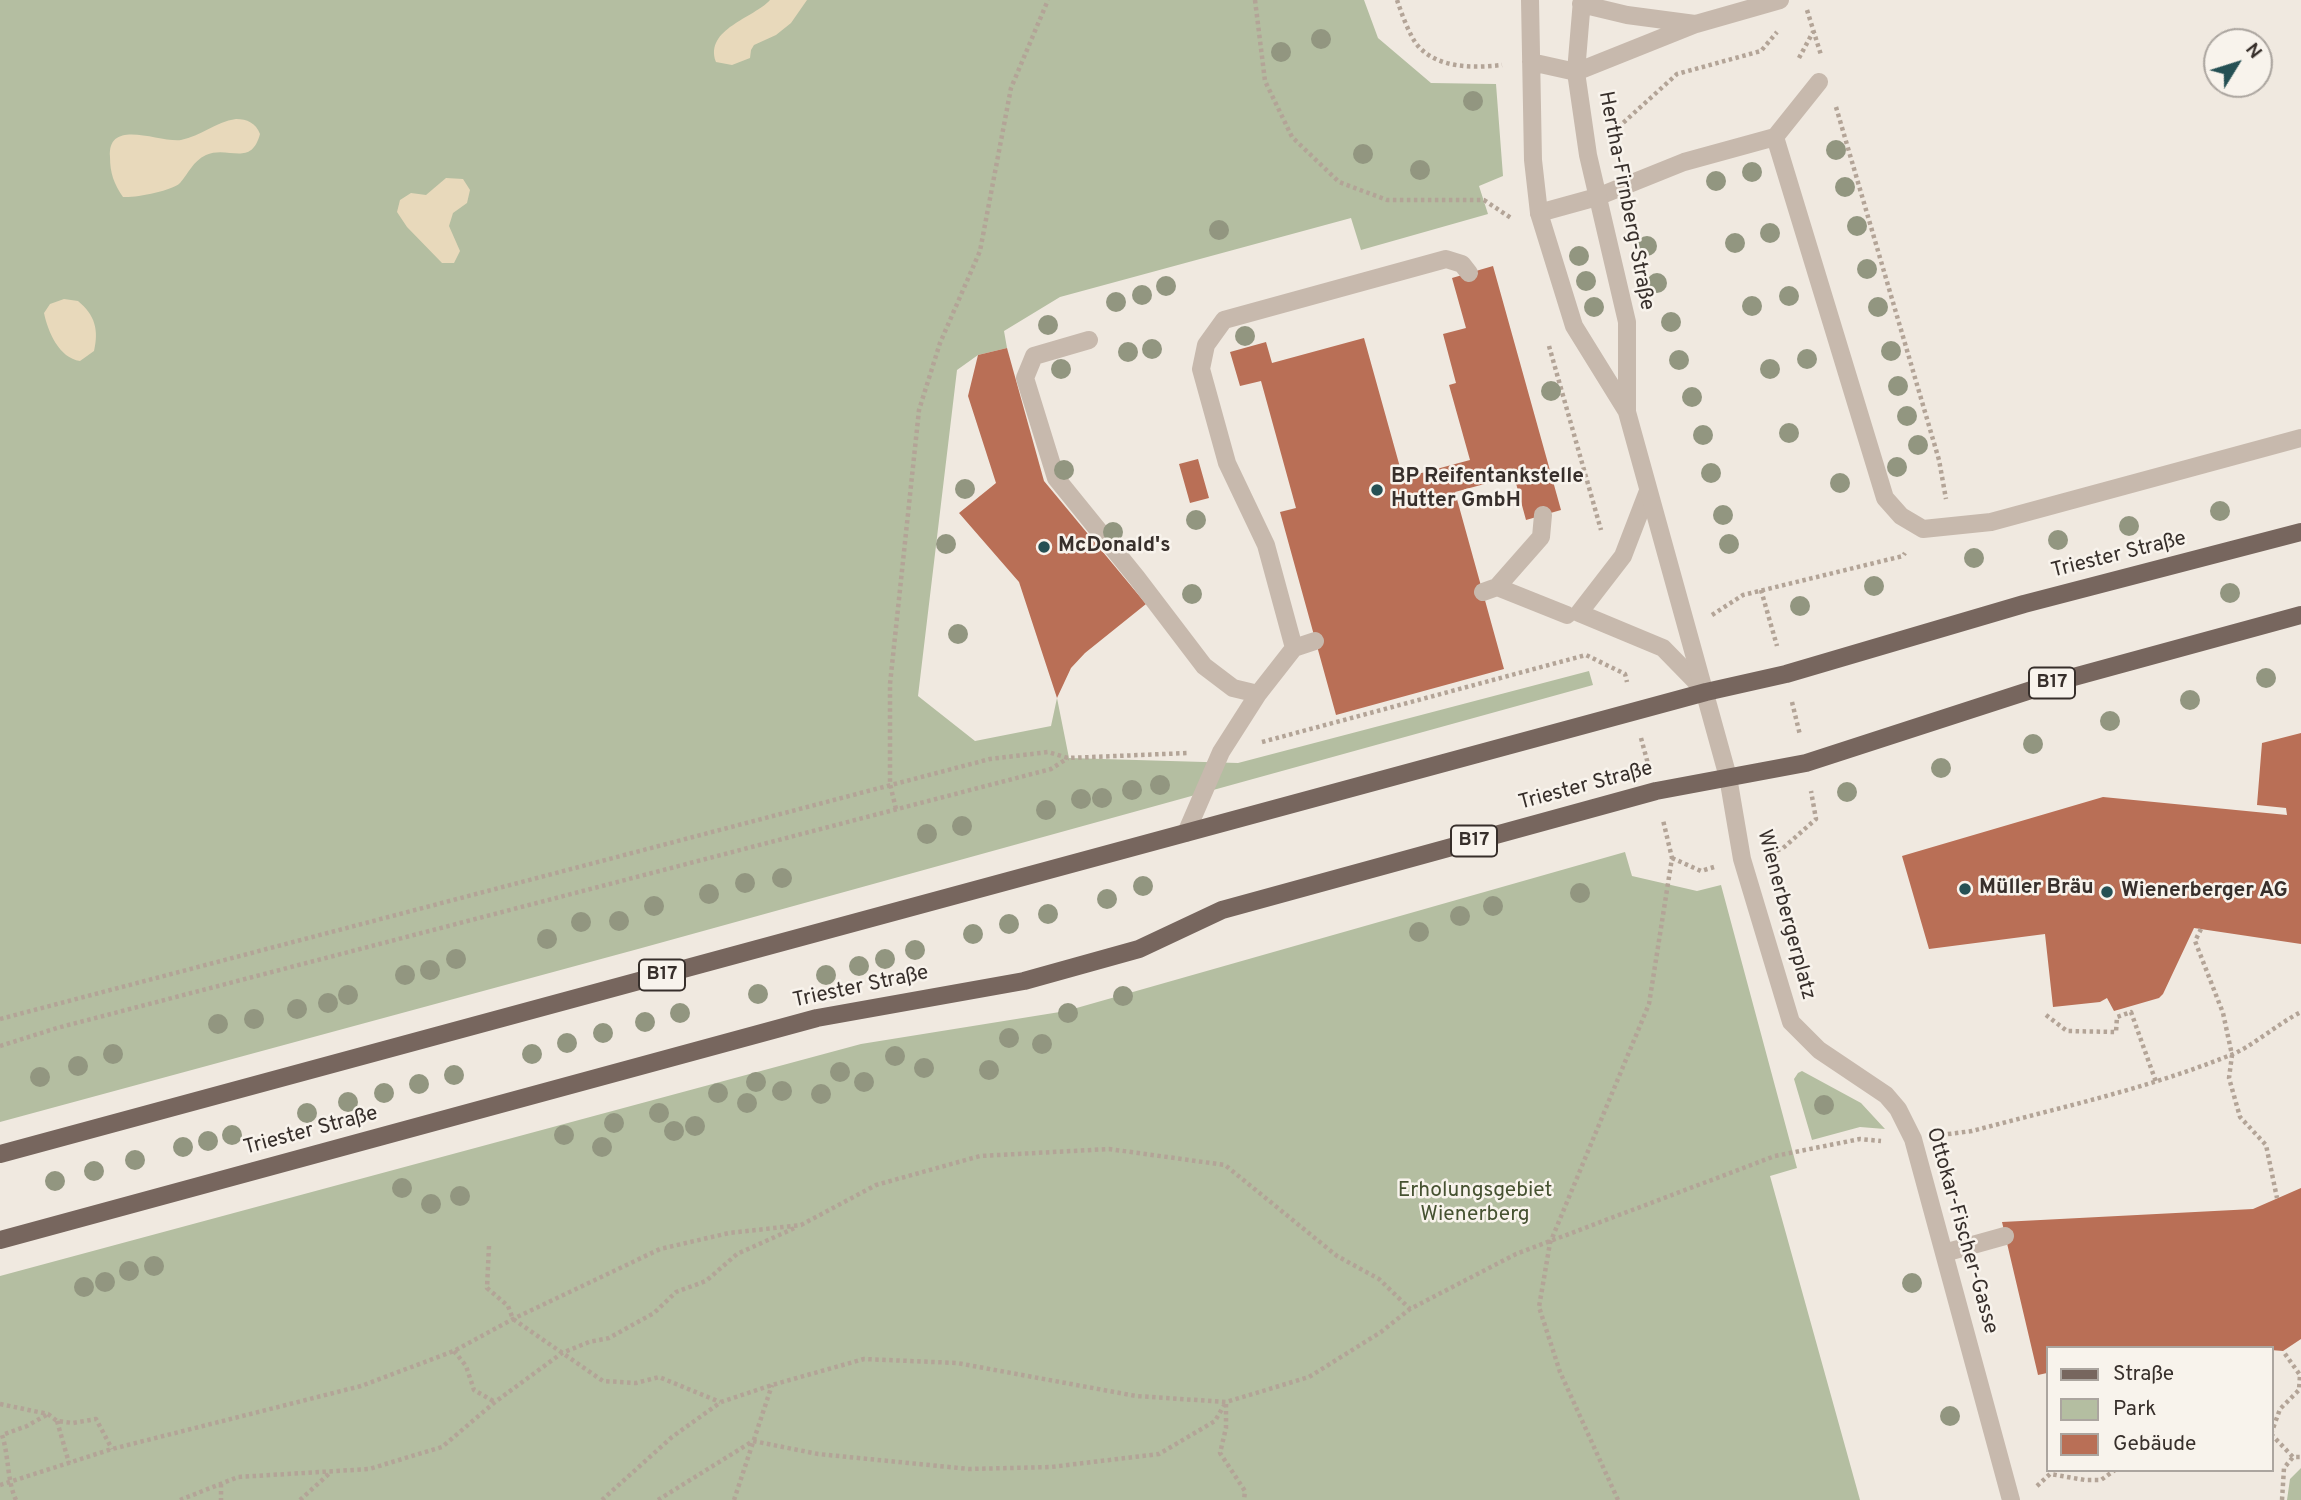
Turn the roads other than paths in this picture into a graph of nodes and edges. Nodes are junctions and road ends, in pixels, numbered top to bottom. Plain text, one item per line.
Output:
1 (1530, 0) edge
2 (1780, 0) edge
3 (1582, 2) edge
4 (1696, 24) junction
5 (1531, 62) junction
6 (1577, 72) junction
7 (1819, 82) dead end
8 (1775, 137) junction
9 (1597, 197) junction
10 (1539, 213) junction
11 (1469, 273) dead end
12 (1089, 341) dead end
13 (1627, 412) junction
14 (2301, 438) edge
15 (1648, 491) junction
16 (1543, 515) dead end
17 (2301, 532) edge
18 (1573, 614) junction
19 (2301, 615) edge
20 (1315, 641) dead end
21 (1294, 648) junction
22 (1706, 692) junction
23 (1258, 694) junction
24 (1728, 777) junction
25 (1186, 833) junction
26 (1791, 1023) joint
27 (0, 1154) edge
28 (2005, 1236) dead end
29 (0, 1240) edge
30 (1944, 1253) junction
31 (2011, 1500) edge

1 - 5 street, Hertha-Firnberg-Straße
2 - 4 street
3 - 4 street
3 - 6 street, Hertha-Firnberg-Straße
4 - 6 street
5 - 6 street
5 - 10 street, Hertha-Firnberg-Straße
6 - 9 street, Hertha-Firnberg-Straße
7 - 8 street
8 - 9 street
8 - 14 street
9 - 10 street
9 - 13 street, Hertha-Firnberg-Straße
10 - 13 street, Hertha-Firnberg-Straße
11 - 21 street
12 - 23 street
13 - 15 street, Hertha-Firnberg-Straße
15 - 18 street
15 - 22 street, Hertha-Firnberg-Straße
16 - 18 street
17 - 22 main road, Triester Straße / B17
18 - 22 street
19 - 24 main road, Triester Straße / B17
20 - 21 street
21 - 23 street
22 - 24 street
22 - 25 main road, Triester Straße / B17
23 - 25 street
24 - 26 street, Wienerbergerplatz
24 - 29 main road, Triester Straße / B17
25 - 27 main road, Triester Straße / B17
26 - 30 street, Ottokar-Fischer-Gasse
28 - 30 street
30 - 31 street, Ottokar-Fischer-Gasse

